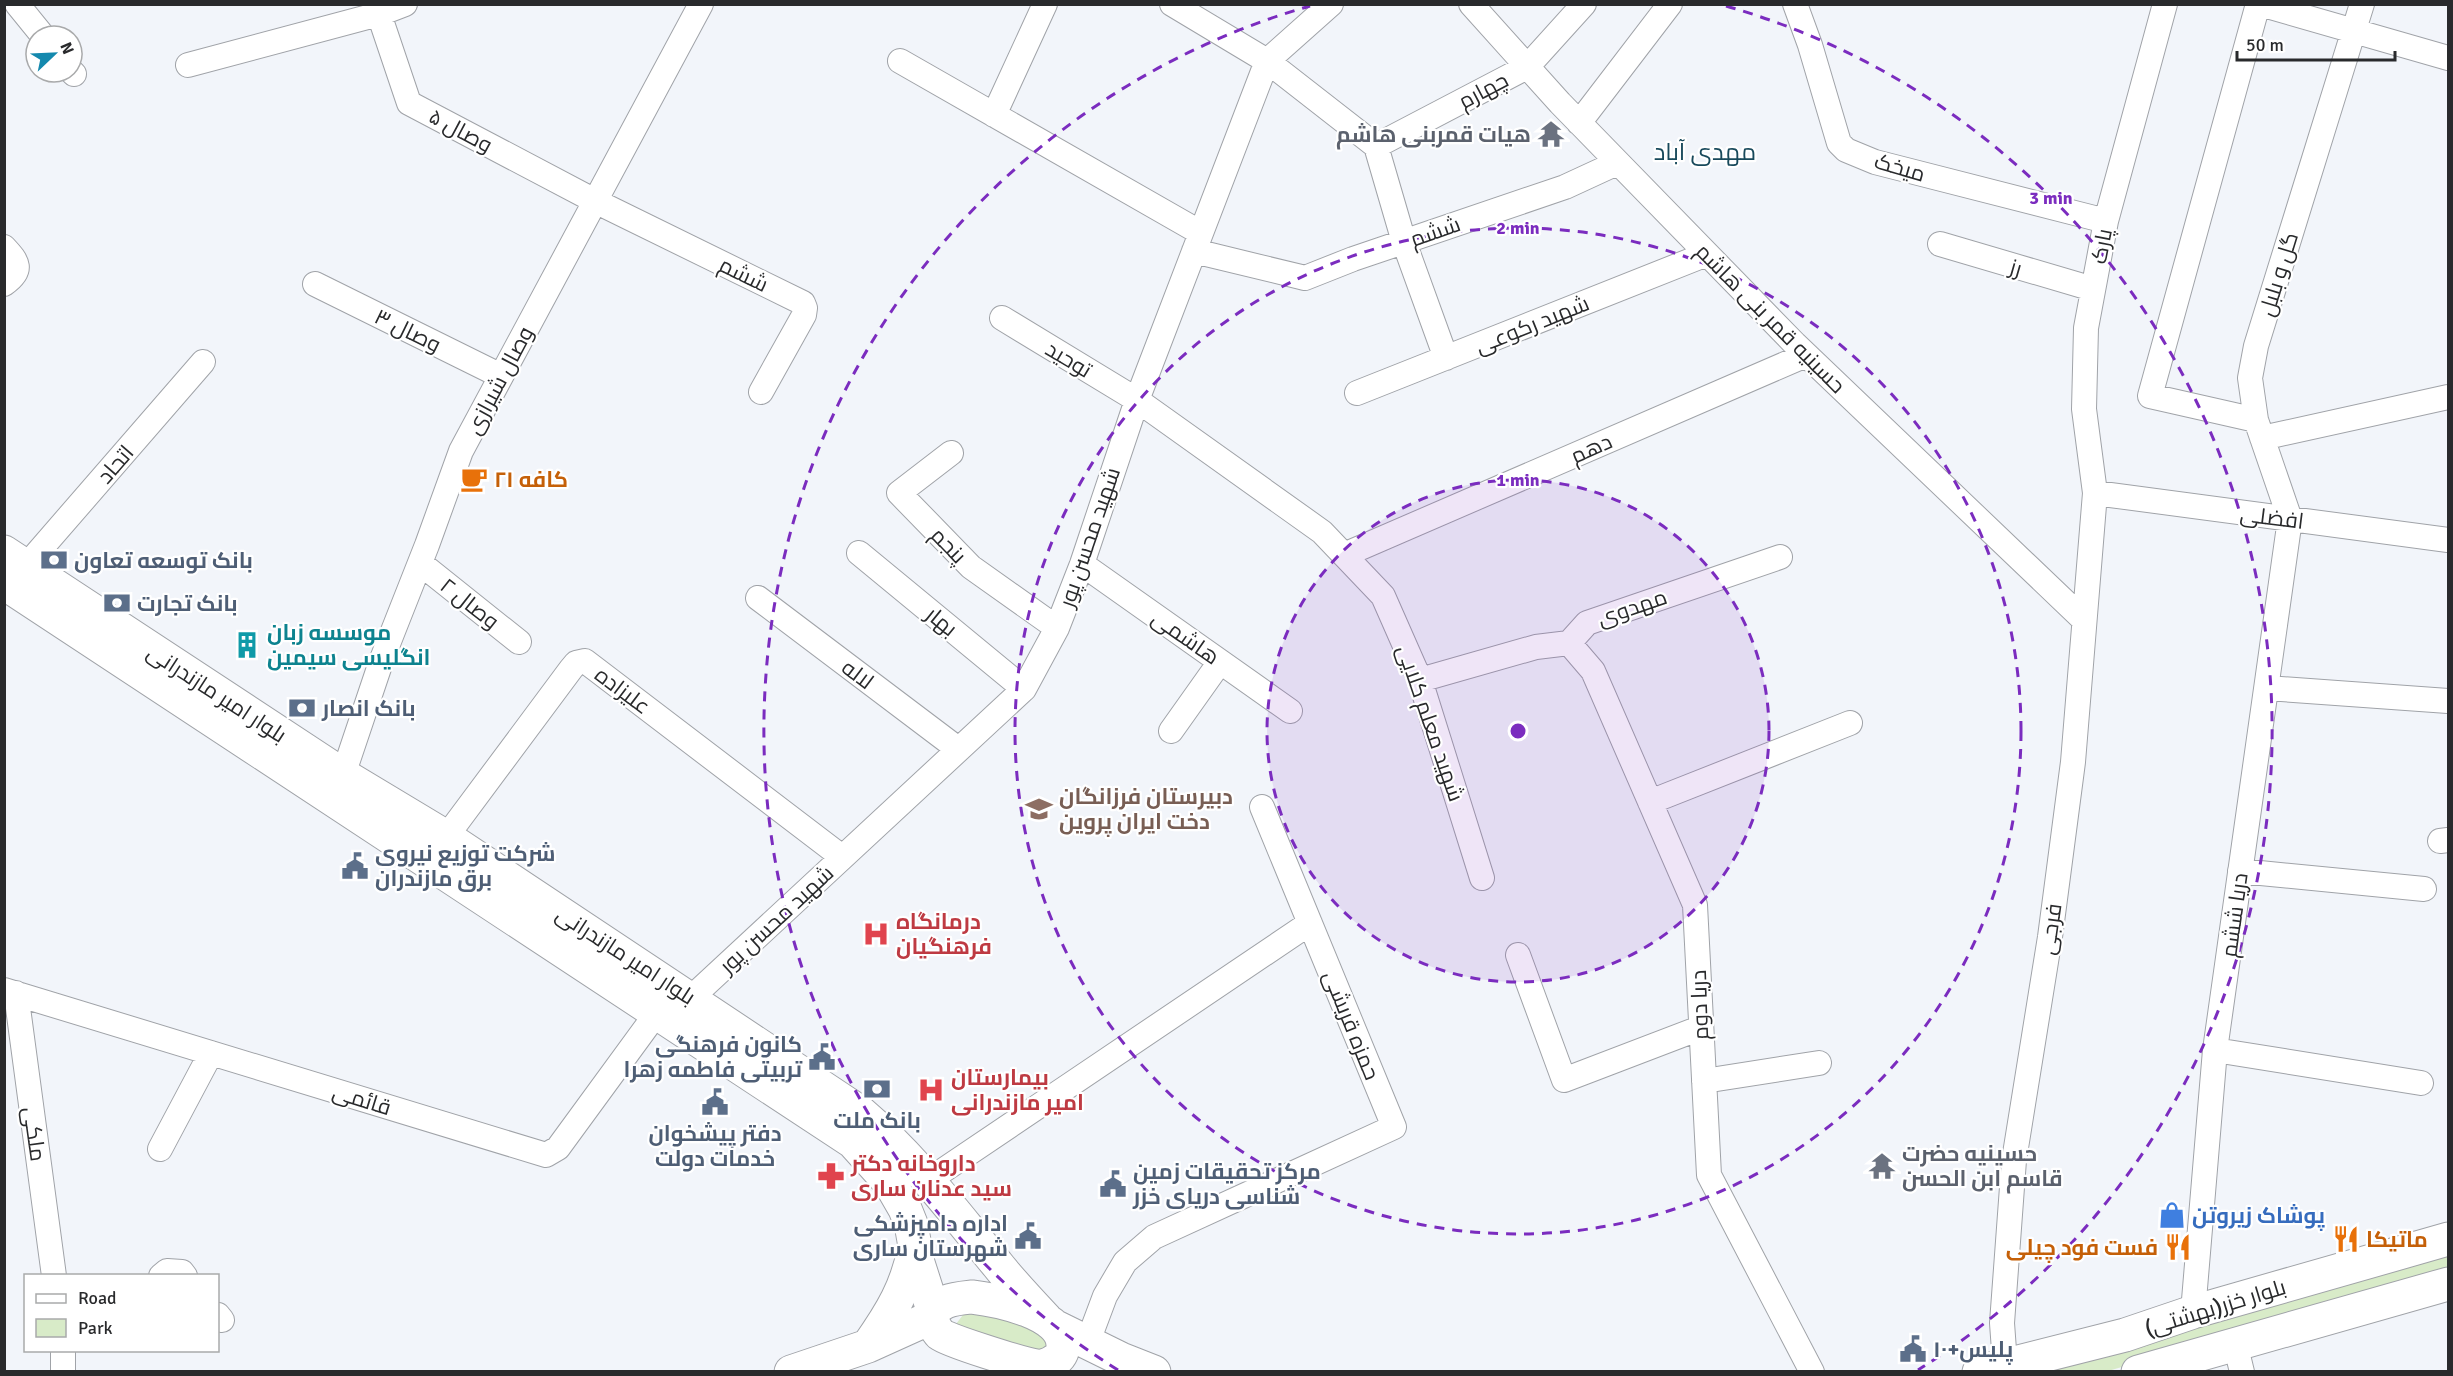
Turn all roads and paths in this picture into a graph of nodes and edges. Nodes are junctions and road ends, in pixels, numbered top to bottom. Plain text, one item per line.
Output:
1 (17, 4) edge
2 (405, 4) edge
3 (701, 4) edge
4 (1045, 4) edge
5 (1172, 4) edge
6 (1331, 4) edge
7 (1471, 4) edge
8 (1584, 4) edge
9 (1670, 4) edge
10 (1795, 4) edge
11 (2165, 4) edge
12 (2259, 4) edge
13 (2362, 4) edge
14 (379, 14) junction
15 (33, 24) edge
16 (2354, 31) junction
17 (2448, 58) edge
18 (900, 61) dead end
19 (1268, 61) junction
20 (188, 65) dead end
21 (1527, 67) junction
22 (994, 115) junction
23 (1579, 123) junction
24 (1376, 146) junction
25 (1617, 163) junction
26 (595, 201) junction
27 (2106, 222) junction
28 (1198, 242) junction
29 (1404, 242) junction
30 (1940, 244) dead end
31 (4, 247) edge
32 (1707, 254) junction
33 (315, 284) dead end
34 (4, 285) edge
35 (2093, 289) junction
36 (1002, 318) dead end
37 (1806, 355) junction
38 (1446, 358) junction
39 (203, 362) dead end
40 (501, 376) junction
41 (761, 392) dead end
42 (1357, 393) dead end
43 (2448, 397) edge
44 (1137, 400) junction
45 (2259, 429) junction
46 (951, 453) dead end
47 (2095, 493) junction
48 (2290, 519) junction
49 (2448, 540) edge
50 (859, 553) dead end
51 (1344, 555) junction
52 (1780, 557) dead end
53 (420, 563) junction
54 (1082, 564) junction
55 (12, 567) edge
56 (758, 598) dead end
57 (2084, 620) junction
58 (1057, 628) junction
59 (519, 642) dead end
60 (1569, 643) junction
61 (1220, 662) junction
62 (1420, 680) junction
63 (2266, 688) junction
64 (1024, 689) junction
65 (2448, 701) edge
66 (1290, 711) dead end
67 (1850, 723) dead end
68 (1171, 731) dead end
69 (958, 749) junction
70 (343, 775) junction
71 (1650, 802) junction
72 (1262, 807) dead end
73 (446, 837) junction
74 (842, 857) junction
75 (2240, 871) junction
76 (1482, 878) dead end
77 (2424, 888) dead end
78 (1310, 923) junction
79 (1518, 955) dead end
80 (10, 991) edge
81 (691, 998) junction
82 (656, 1014) junction
83 (1701, 1028) junction
84 (2215, 1050) junction
85 (211, 1053) junction
86 (1819, 1063) dead end
87 (15, 1065) edge
88 (1704, 1081) junction
89 (2421, 1083) dead end
90 (160, 1149) dead end
91 (929, 1180) junction
92 (951, 1209) junction
93 (913, 1235) junction
94 (2448, 1239) edge
95 (54, 1274) edge
96 (162, 1274) edge
97 (184, 1274) edge
98 (2448, 1284) edge
99 (2193, 1312) junction
100 (932, 1314) junction
101 (1051, 1323) junction
102 (1087, 1344) junction
103 (868, 1346) junction
104 (63, 1352) edge
105 (2239, 1357) edge
106 (1992, 1368) edge
107 (1046, 1369) edge
108 (2155, 1369) edge
109 (63, 1371) edge
110 (791, 1371) edge
111 (1154, 1371) edge
112 (1812, 1371) edge

1 - 15 street
2 - 14 street
3 - 26 street, وصال شیرازی
4 - 22 street
5 - 19 street
6 - 19 street
7 - 21 street, حسینیه قمر بنی هاشم
8 - 21 street
9 - 23 street
10 - 27 street, میخک
11 - 27 street, پارک
12 - 16 street
12 - 45 street
13 - 16 street, گل و بلبل
14 - 20 street
14 - 26 street, وصال ۵
16 - 17 street
16 - 45 street, گل و بلبل
18 - 22 street, ششم
19 - 24 street
19 - 28 street, شهید محسن پور
21 - 23 street, حسینیه قمر بنی هاشم
21 - 24 street, چهارم
22 - 28 street, ششم
23 - 25 street, حسینیه قمر بنی هاشم
24 - 29 street
25 - 29 street, ششم
25 - 32 street, حسینیه قمر بنی هاشم
26 - 40 street, وصال شیرازی
26 - 41 street, ششم
27 - 35 street, پارک
28 - 29 street, ششم
28 - 44 street, شهید محسن پور
29 - 38 street
30 - 35 street, رز
31 - 34 street
32 - 37 street, حسینیه قمر بنی هاشم
32 - 38 street, شهید رکوعی
33 - 40 street, وصال ۳
35 - 47 street, پارک
36 - 44 street, توحید
37 - 51 street, دهم
37 - 57 street, حسینیه قمر بنی هاشم
38 - 42 street, شهید رکوعی
39 - 55 street, اتحاد
40 - 53 street, وصال شیرازی
43 - 45 street
44 - 51 street, شهید معلم کلایی
44 - 54 street, شهید محسن پور
45 - 48 street, گل و بلبل
46 - 58 street, پنجم
47 - 48 street, افضلی
47 - 57 street, فرجی
48 - 49 street, افضلی
48 - 63 street, دریا ششم
50 - 64 street, بهار
51 - 62 street, شهید معلم کلایی
52 - 60 street, مهدوی
53 - 59 street, وصال ۲
53 - 70 street, وصال شیرازی
54 - 58 street, شهید محسن پور
54 - 61 street, هاشمی
55 - 70 main road, بلوار امیر مازندرانی
55 - 82 main road, بلوار امیر مازندرانی
56 - 69 street, لاله
57 - 106 street, فرجی
58 - 64 street, شهید محسن پور
60 - 62 street
60 - 71 street, دریا دوم
61 - 66 street, هاشمی
61 - 68 street
62 - 76 street, شهید معلم کلایی
63 - 65 street
63 - 75 street, دریا ششم
64 - 69 street, شهید محسن پور
67 - 71 street
69 - 74 street, شهید محسن پور
70 - 73 main road, بلوار امیر مازندرانی
71 - 83 street, دریا دوم
72 - 78 street, حمزه قریشی
73 - 74 street, علیزاده
73 - 81 main road, بلوار امیر مازندرانی
74 - 81 street, شهید محسن پور
75 - 77 street
75 - 84 street, دریا ششم
78 - 91 street
78 - 102 street, حمزه قریشی
79 - 83 street
80 - 85 street, قائمی
80 - 87 street, ملکی
81 - 91 main road, بلوار امیر مازندرانی
82 - 85 street, قائمی
82 - 93 main road, بلوار امیر مازندرانی
83 - 88 street, دریا دوم
84 - 89 street
84 - 99 street, دریا ششم
85 - 90 street
86 - 88 street
87 - 95 street, ملکی
88 - 112 street, دریا دوم
91 - 92 main road, بلوار امیر مازندرانی
92 - 93 main road
92 - 101 main road, بلوار امیر مازندرانی
93 - 100 main road, بلوار امیر مازندرانی
93 - 103 main road
94 - 99 main road, بلوار خزر(بهشتی)
96 - 97 street
98 - 105 main road, بلوار خزر(بهشتی)
99 - 106 main road, بلوار خزر(بهشتی)
100 - 101 main road
100 - 103 main road
100 - 107 main road
101 - 102 main road
101 - 107 main road
102 - 111 main road
103 - 110 main road
104 - 109 street
105 - 108 main road, بلوار خزر(بهشتی)

